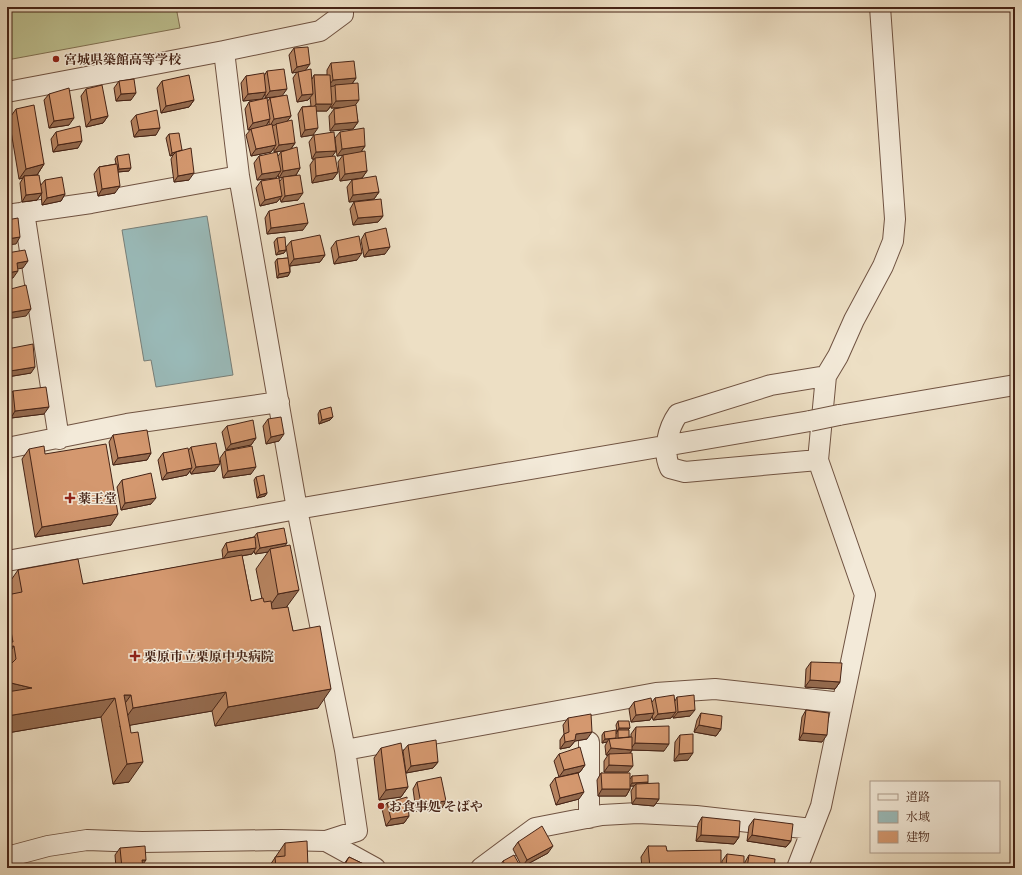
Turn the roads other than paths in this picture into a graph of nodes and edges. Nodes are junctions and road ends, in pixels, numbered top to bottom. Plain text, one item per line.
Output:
1 (343, 7) edge
2 (880, 7) edge
3 (224, 51) junction
4 (7, 92) edge
5 (239, 176) junction
6 (15, 214) edge
7 (826, 376) junction
8 (1015, 385) edge
9 (279, 402) junction
10 (59, 439) junction
11 (666, 445) junction
12 (7, 448) edge
13 (818, 460) junction
14 (297, 509) junction
15 (7, 561) edge
16 (842, 703) junction
17 (589, 742) dead end
18 (345, 750) junction
19 (588, 818) junction
20 (812, 830) junction
21 (326, 841) junction
22 (7, 857) edge
23 (375, 868) edge
24 (481, 868) edge
25 (797, 868) edge

1 - 3 street
2 - 7 street
3 - 4 street
3 - 5 street
5 - 6 street
5 - 9 street
6 - 10 street
7 - 11 street
7 - 13 street
8 - 11 street, bridge
9 - 10 street
9 - 14 street
10 - 12 street
11 - 13 street
11 - 14 street
13 - 16 street
14 - 15 street
14 - 18 street
16 - 18 street
16 - 20 street
17 - 19 street
18 - 21 street
19 - 20 street
19 - 24 street
20 - 25 street
21 - 22 street
21 - 23 street

